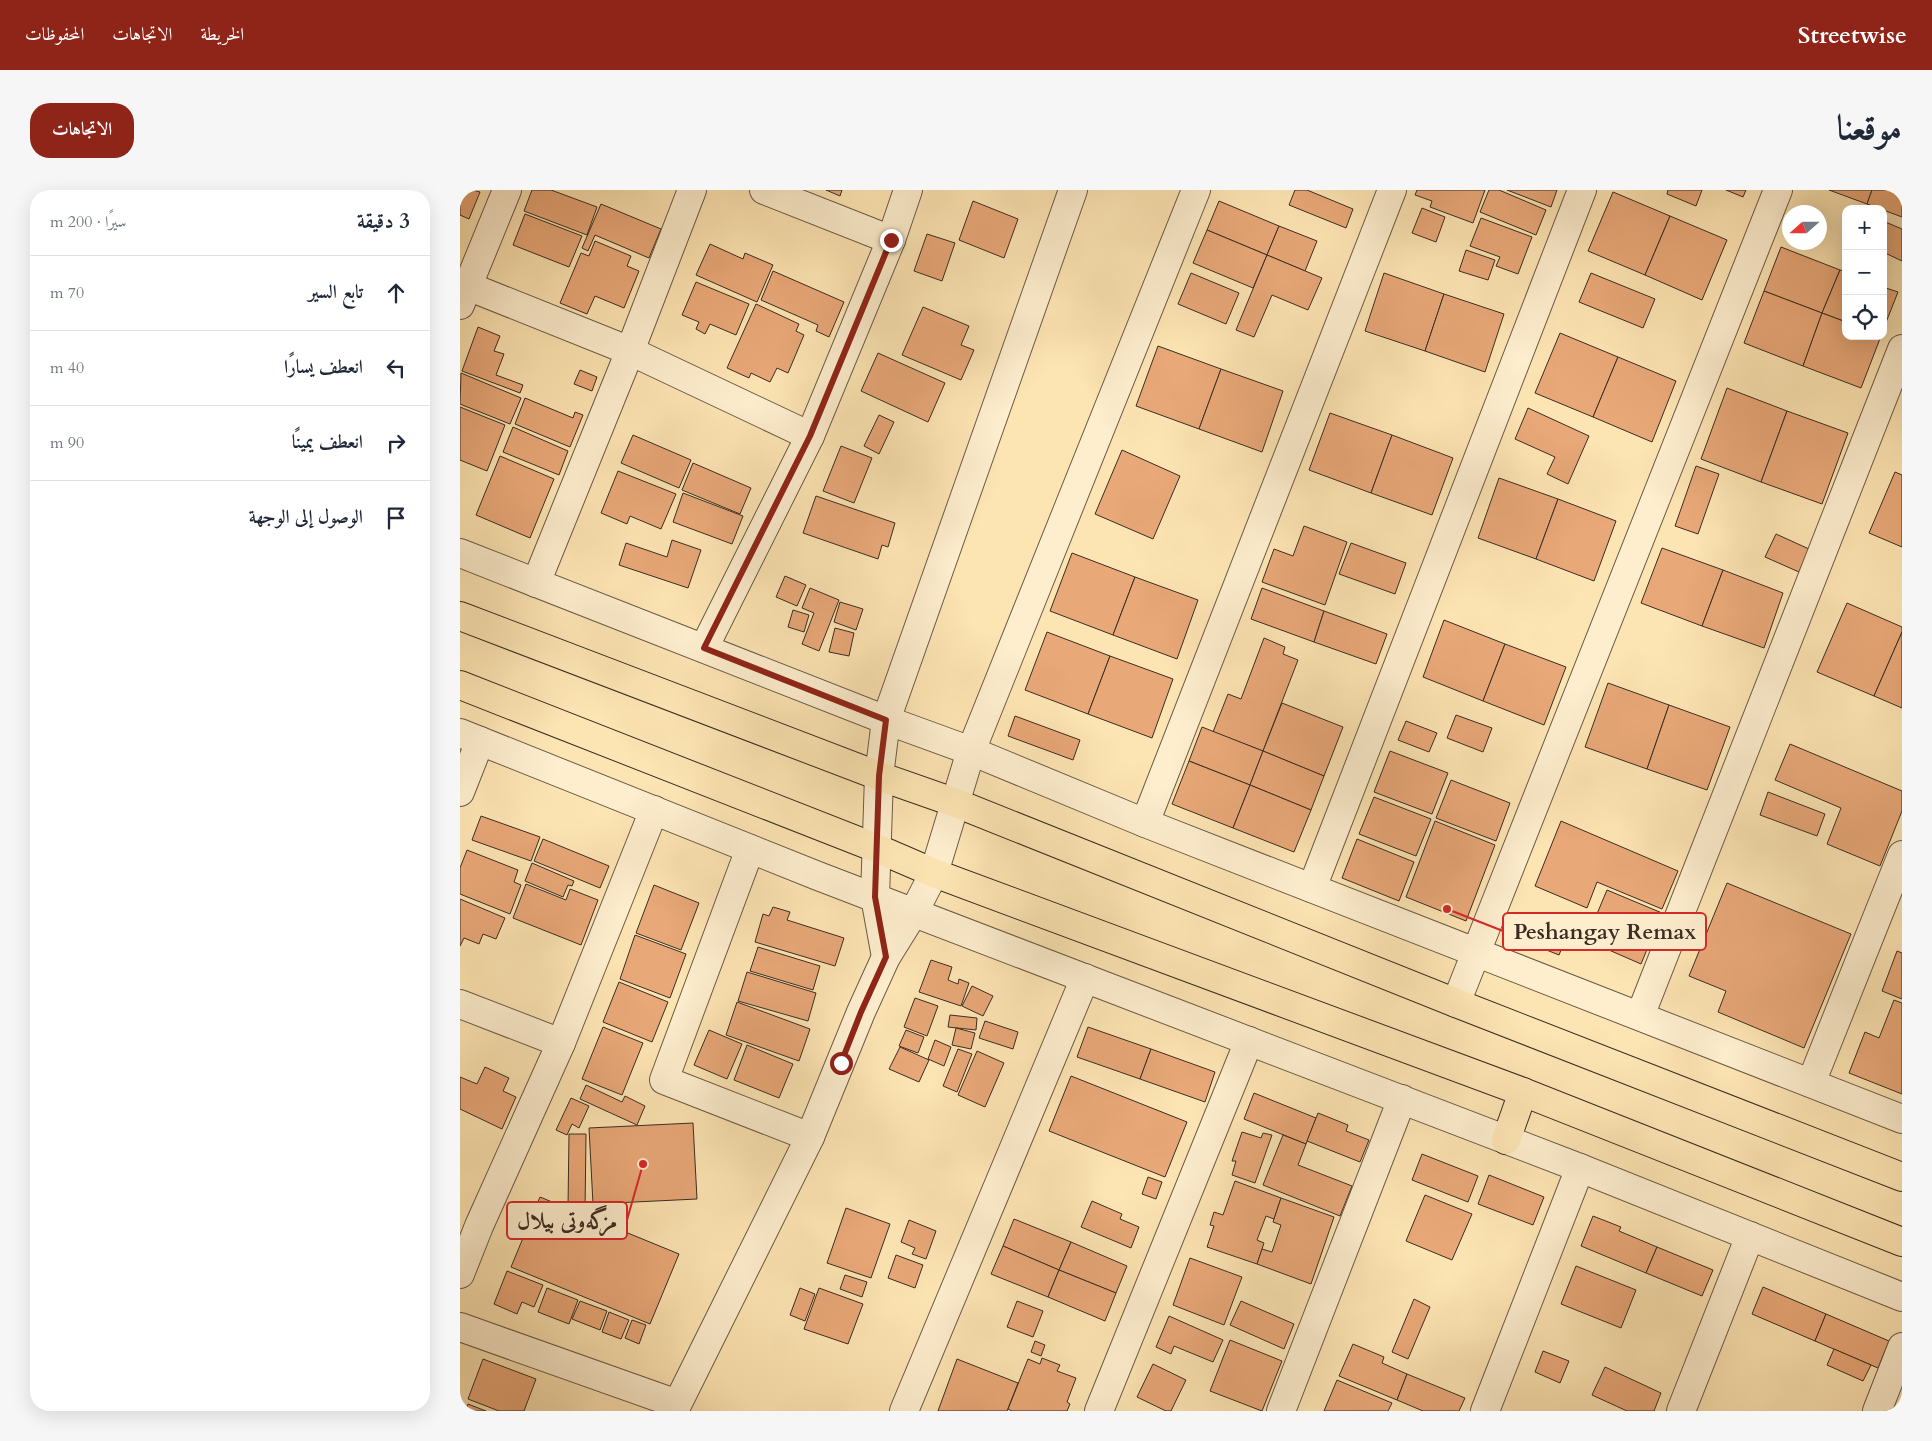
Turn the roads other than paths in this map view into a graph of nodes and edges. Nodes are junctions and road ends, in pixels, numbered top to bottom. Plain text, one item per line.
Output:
1 (507, 190) edge
2 (692, 190) edge
3 (764, 190) edge
4 (908, 190) edge
5 (1073, 190) edge
6 (1196, 190) edge
7 (1392, 190) edge
8 (1582, 190) edge
9 (1778, 190) edge
10 (891, 240) junction
11 (463, 291) edge
12 (1902, 349) edge
13 (630, 351) junction
14 (810, 436) junction
15 (460, 553) edge
16 (536, 583) junction
17 (460, 616) edge
18 (704, 648) junction
19 (460, 685) edge
20 (886, 720) junction
21 (470, 737) edge
22 (972, 751) junction
23 (879, 776) junction
24 (460, 792) edge
25 (956, 803) junction
26 (654, 810) junction
27 (1145, 823) junction
28 (876, 848) junction
29 (750, 849) junction
30 (1902, 855) edge
31 (934, 873) junction
32 (1312, 888) junction
33 (875, 897) junction
34 (914, 912) junction
35 (1476, 952) junction
36 (886, 957) junction
37 (1085, 978) junction
38 (1456, 1003) junction
39 (460, 1004) edge
40 (1640, 1016) junction
41 (1249, 1041) junction
42 (561, 1043) junction
43 (1811, 1083) junction
44 (1523, 1092) junction
45 (1402, 1100) junction
46 (1902, 1120) edge
47 (810, 1137) junction
48 (1506, 1140) junction
49 (1580, 1168) junction
50 (1902, 1177) edge
51 (469, 1223) edge
52 (1750, 1236) junction
53 (1902, 1242) edge
54 (460, 1274) edge
55 (1902, 1297) edge
56 (460, 1327) edge
57 (1902, 1347) edge
58 (676, 1408) edge
59 (904, 1411) edge
60 (1099, 1411) edge
61 (1281, 1411) edge
62 (1485, 1411) edge
63 (1681, 1411) edge
64 (1877, 1411) edge

1 - 11 street
2 - 13 street
3 - 10 street
4 - 10 street
5 - 20 street
6 - 22 street
7 - 27 street
8 - 32 street
9 - 35 street
10 - 14 street
11 - 13 street
12 - 40 street
13 - 14 street
13 - 16 street
14 - 18 street
15 - 16 street
16 - 18 street
17 - 23 main road
18 - 20 street
19 - 28 main road
20 - 22 street
20 - 23 street
21 - 24 street
21 - 26 street
22 - 25 street
22 - 27 street
23 - 25 main road
23 - 28 street
25 - 31 street
25 - 38 main road
26 - 29 street
26 - 42 street
27 - 32 street
28 - 31 main road
28 - 33 street
29 - 33 street
29 - 47 street
30 - 43 street
31 - 34 street
31 - 44 main road
32 - 35 street
33 - 34 street
33 - 36 street
34 - 36 street
34 - 37 street
35 - 38 street
35 - 40 street
36 - 47 street
37 - 41 street
37 - 59 street
38 - 50 main road
39 - 42 street
40 - 43 street
41 - 45 street
41 - 60 street
42 - 51 street
43 - 46 street
44 - 48 main road
44 - 53 main road
45 - 48 street
45 - 61 street
47 - 58 street
48 - 49 street
49 - 52 street
49 - 62 street
51 - 54 street
52 - 55 street
52 - 63 street
56 - 58 street
57 - 64 street

